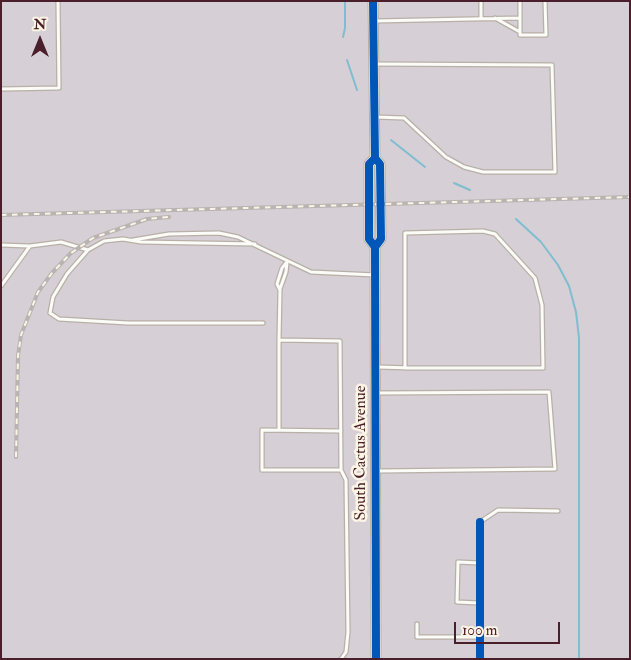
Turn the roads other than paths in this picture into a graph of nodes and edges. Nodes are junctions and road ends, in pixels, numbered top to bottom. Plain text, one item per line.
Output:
1 (58, 1) edge
2 (374, 1) edge
3 (481, 1) edge
4 (520, 1) edge
5 (545, 1) edge
6 (481, 18) junction
7 (495, 18) junction
8 (520, 18) junction
9 (374, 21) junction
10 (520, 32) junction
11 (374, 64) junction
12 (1, 88) edge
13 (375, 117) junction
14 (132, 240) junction
15 (255, 244) junction
16 (1, 245) edge
17 (30, 246) junction
18 (88, 250) junction
19 (287, 262) junction
20 (376, 275) junction
21 (1, 286) edge
22 (263, 323) dead end
23 (279, 340) junction
24 (376, 367) junction
25 (405, 368) junction
26 (376, 392) junction
27 (279, 430) junction
28 (341, 431) junction
29 (340, 470) junction
30 (376, 470) junction
31 (558, 511) dead end
32 (480, 522) joint
33 (480, 563) junction
34 (480, 603) junction
35 (417, 624) dead end
36 (480, 637) junction
37 (342, 659) edge
38 (376, 659) edge
39 (480, 659) edge

1 - 12 lane
2 - 9 main road, South Cactus Avenue
3 - 6 lane
4 - 8 lane
5 - 10 lane
6 - 7 lane
6 - 9 lane
7 - 8 lane
7 - 10 lane
8 - 10 lane
9 - 11 main road, South Cactus Avenue
11 - 13 main road, South Cactus Avenue
11 - 13 lane
13 - 20 main road, South Cactus Avenue
14 - 15 lane
14 - 15 lane
14 - 18 lane
15 - 19 lane
16 - 17 lane
17 - 18 lane
17 - 21 lane
18 - 22 lane
19 - 20 lane
19 - 23 lane
20 - 24 main road, South Cactus Avenue
23 - 27 lane
23 - 28 lane
24 - 25 lane
24 - 26 main road, South Cactus Avenue
25 - 25 lane
26 - 30 main road, South Cactus Avenue
26 - 30 lane
27 - 28 lane
27 - 29 lane
28 - 29 lane
29 - 37 lane
30 - 38 main road, South Cactus Avenue
31 - 32 lane
32 - 33 street
33 - 34 street
33 - 34 lane
34 - 36 street
35 - 36 lane
36 - 39 street

